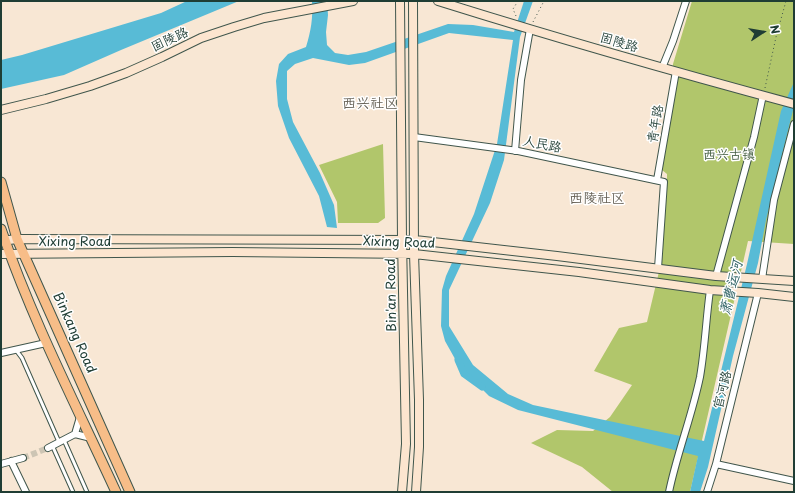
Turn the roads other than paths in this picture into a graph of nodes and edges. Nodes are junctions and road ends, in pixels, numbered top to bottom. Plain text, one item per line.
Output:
1 (353, 1) edge
2 (400, 1) edge
3 (413, 1) edge
4 (438, 1) edge
5 (686, 1) edge
6 (530, 29) junction
7 (662, 68) junction
8 (676, 71) junction
9 (763, 95) junction
10 (794, 104) edge
11 (1, 110) edge
12 (794, 124) edge
13 (414, 137) junction
14 (515, 151) junction
15 (657, 180) junction
16 (1, 182) edge
17 (1, 229) edge
18 (17, 239) junction
19 (402, 240) junction
20 (415, 240) junction
21 (3, 241) edge
22 (5, 254) edge
23 (25, 254) junction
24 (403, 254) junction
25 (414, 254) junction
26 (658, 268) junction
27 (716, 276) junction
28 (760, 279) junction
29 (794, 281) edge
30 (710, 290) junction
31 (757, 293) junction
32 (794, 297) edge
33 (46, 343) junction
34 (16, 350) junction
35 (1, 353) edge
36 (81, 416) junction
37 (76, 434) junction
38 (91, 438) junction
39 (61, 441) junction
40 (50, 446) joint
41 (23, 458) tunnel mouth
42 (10, 462) junction
43 (1, 464) edge
44 (716, 464) junction
45 (794, 481) edge
46 (26, 492) edge
47 (73, 492) edge
48 (87, 492) edge
49 (116, 492) edge
50 (130, 492) edge
51 (402, 492) edge
52 (416, 492) edge
53 (668, 492) edge
54 (707, 492) edge

1 - 11 main road, 固陵路
2 - 19 main road, Bin'an Road
3 - 13 main road, Bin'an Road
4 - 6 main road, 固陵路
5 - 7 street
6 - 7 main road, 固陵路
6 - 14 street
7 - 8 main road, 固陵路
8 - 9 main road, 固陵路
8 - 15 street, 青年路
9 - 10 main road, 固陵路
9 - 27 street
12 - 28 street
13 - 14 street, 人民路
13 - 20 main road, Bin'an Road
14 - 15 street, 人民路
15 - 26 street, 人民路
16 - 18 main road, Binkang Road
17 - 21 main road
18 - 19 main road, Xixing Road
18 - 21 main road, Xixing Road
18 - 23 main road, Binkang Road
19 - 20 main road, Xixing Road
19 - 24 main road, Bin'an Road
20 - 25 main road, Bin'an Road
20 - 26 main road, Xixing Road
21 - 22 main road
22 - 23 main road, Xixing Road
22 - 33 main road
23 - 24 main road, Xixing Road
23 - 50 main road, Binkang Road
24 - 25 main road, Xixing Road
24 - 51 main road, Bin'an Road
25 - 30 main road, Xixing Road
25 - 52 main road, Bin'an Road
26 - 27 main road, Xixing Road
27 - 28 main road, Xixing Road
28 - 29 main road, Xixing Road
30 - 31 main road, Xixing Road
30 - 53 street
31 - 32 main road, Xixing Road
31 - 44 street, 官河路
33 - 34 street
33 - 36 main road
34 - 35 street
34 - 39 lane
36 - 37 street
36 - 38 main road
37 - 38 street
37 - 39 street
38 - 49 main road
39 - 40 street
39 - 48 lane
40 - 47 lane
41 - 42 street
42 - 43 street
42 - 46 street
44 - 45 street
44 - 54 street, 官河路

